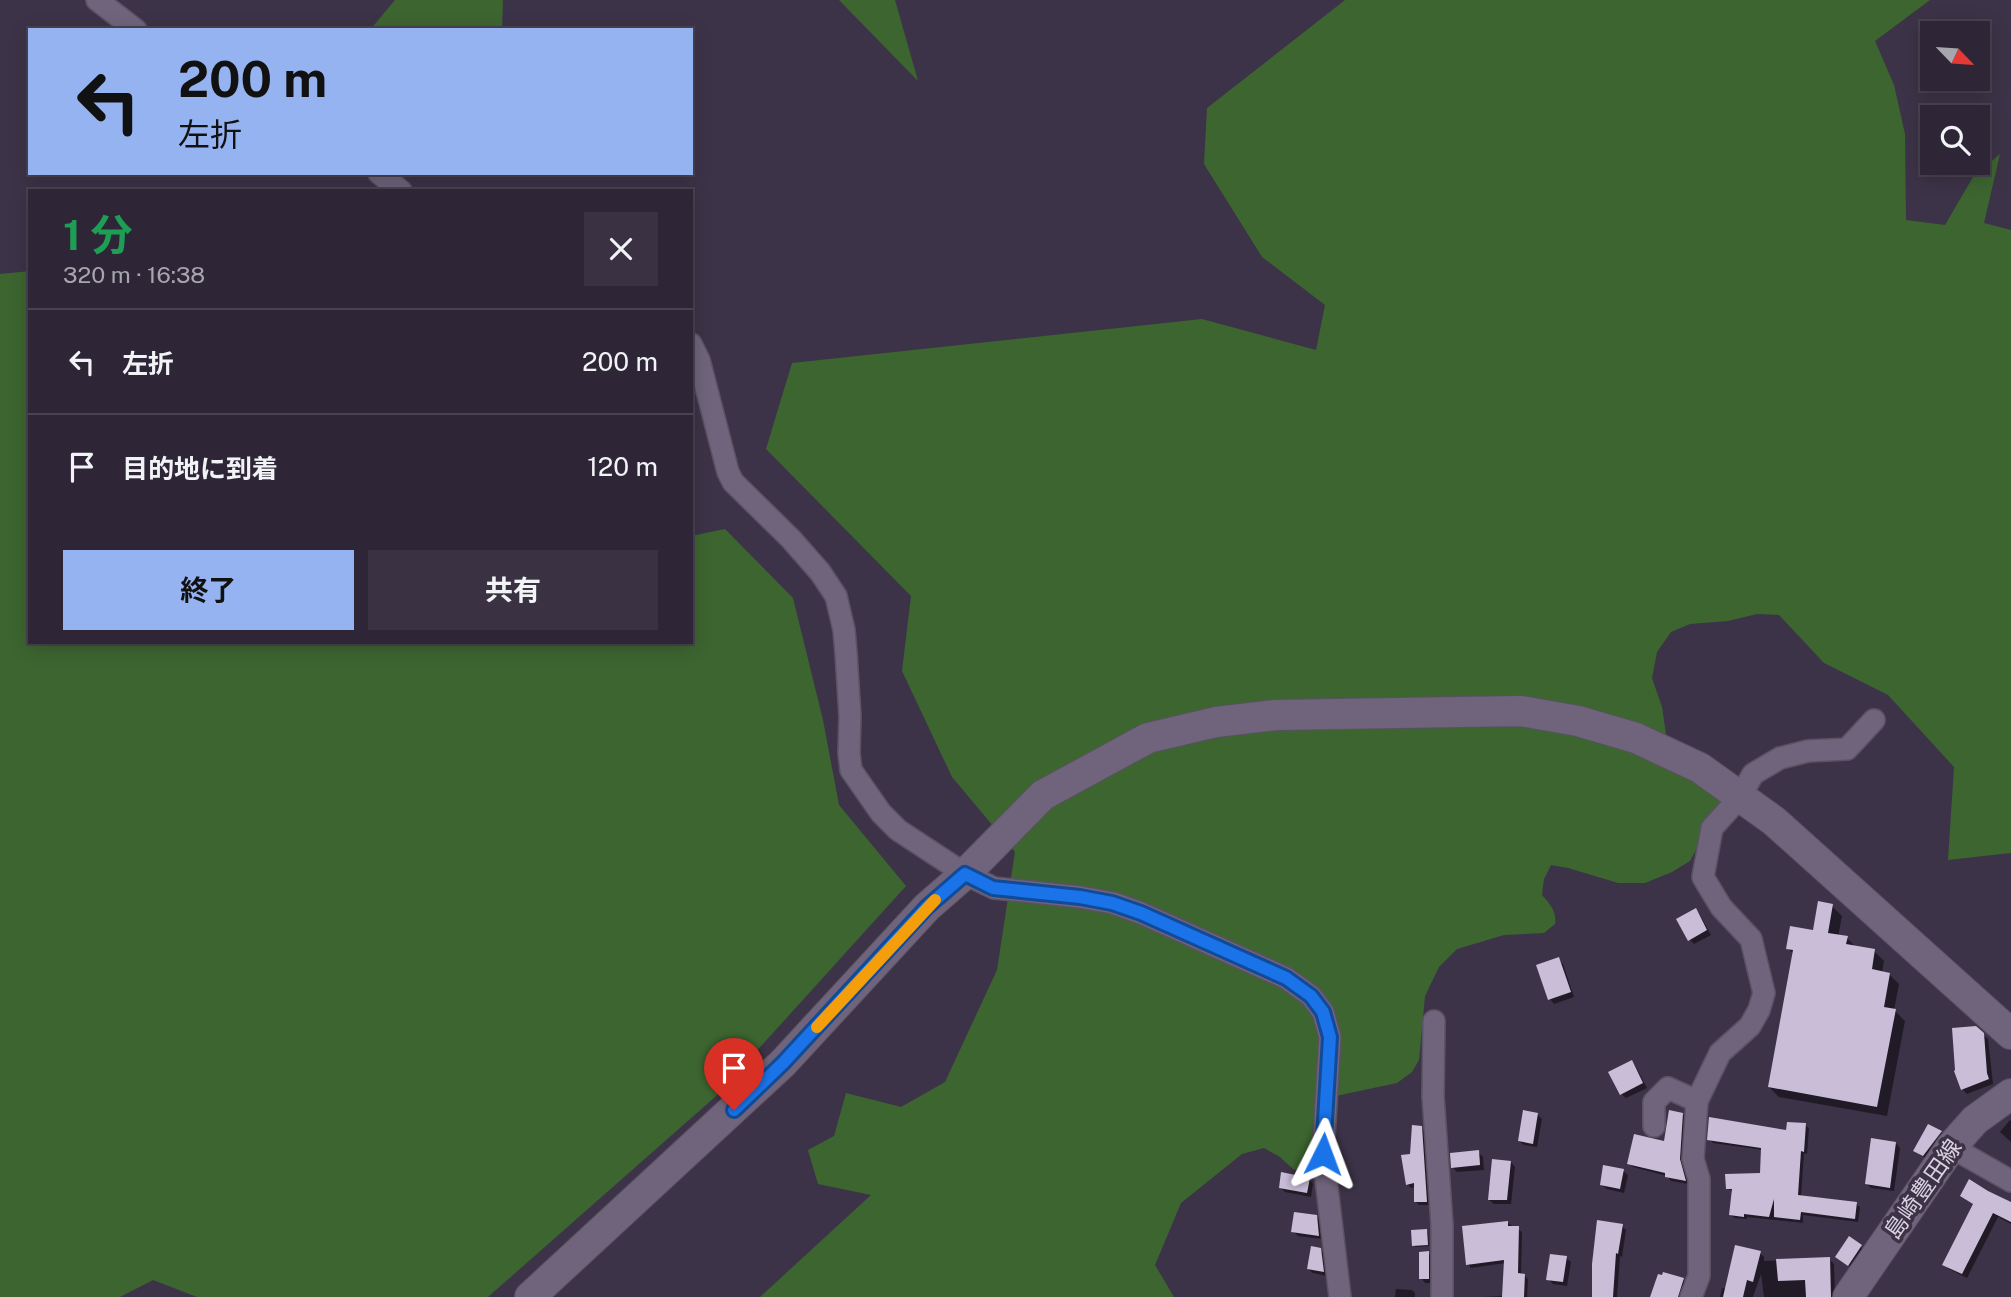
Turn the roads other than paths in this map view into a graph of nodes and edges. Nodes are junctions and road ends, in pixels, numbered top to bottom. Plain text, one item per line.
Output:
1 (97, 0) edge
2 (133, 28) edge
3 (381, 175) edge
4 (399, 189) edge
5 (693, 348) edge
6 (1874, 720) dead end
7 (1740, 797) junction
8 (965, 874) junction
9 (1434, 1021) dead end
10 (2011, 1034) edge
11 (2011, 1094) edge
12 (1697, 1101) junction
13 (1654, 1126) dead end
14 (1951, 1147) junction
15 (2011, 1181) edge
16 (1339, 1296) edge
17 (530, 1297) edge
18 (1442, 1297) edge
19 (1691, 1297) edge
20 (1848, 1297) edge

1 - 2 street
3 - 4 street
5 - 8 street
6 - 7 street
7 - 8 street
7 - 10 street
7 - 12 street
8 - 16 street
8 - 17 street
9 - 18 street
11 - 14 street, 島崎豊田線
12 - 13 street
12 - 19 street
14 - 15 street
14 - 20 street, 島崎豊田線

